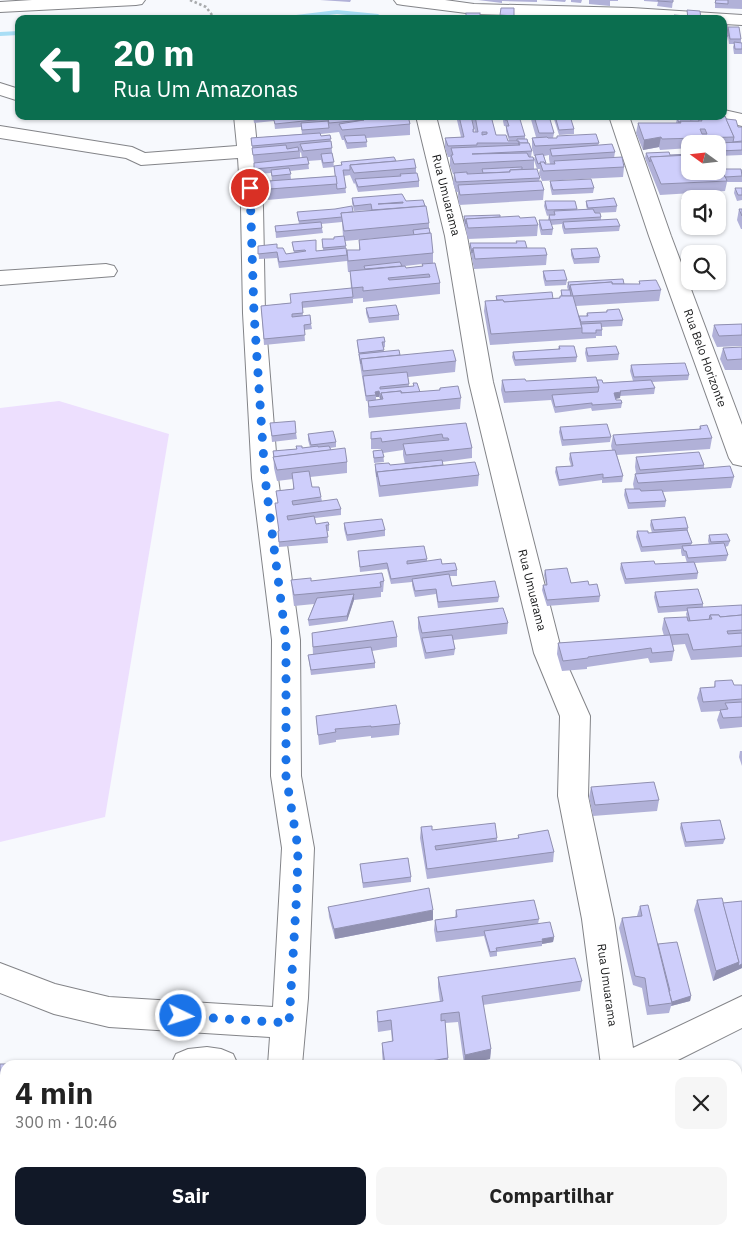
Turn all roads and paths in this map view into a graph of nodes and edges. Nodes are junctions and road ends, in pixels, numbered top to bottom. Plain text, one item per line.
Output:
1 (136, 0) edge
2 (190, 0) edge
3 (407, 5) edge
4 (0, 7) edge
5 (633, 7) edge
6 (212, 15) edge
7 (700, 15) edge
8 (727, 18) edge
9 (742, 20) edge
10 (0, 89) edge
11 (15, 94) edge
12 (742, 114) edge
13 (727, 115) edge
14 (727, 116) edge
15 (28, 120) edge
16 (244, 120) edge
17 (427, 120) edge
18 (620, 120) edge
19 (742, 120) edge
20 (0, 132) edge
21 (34, 136) junction
22 (247, 151) junction
23 (106, 272) dead end
24 (0, 278) edge
25 (740, 449) edge
26 (0, 978) edge
27 (742, 1011) edge
28 (289, 1023) junction
29 (285, 1060) edge
30 (617, 1060) edge
31 (643, 1060) edge

1 - 4 street
2 - 6 path
3 - 5 street
5 - 7 street
8 - 9 street
10 - 11 street
12 - 13 street
14 - 19 street
15 - 21 street
16 - 22 street
17 - 30 street, Rua Umuarama
18 - 25 street, Rua Belo Horizonte
20 - 21 street
21 - 22 street
22 - 28 street
23 - 24 street
26 - 28 street
27 - 31 street
28 - 29 street

